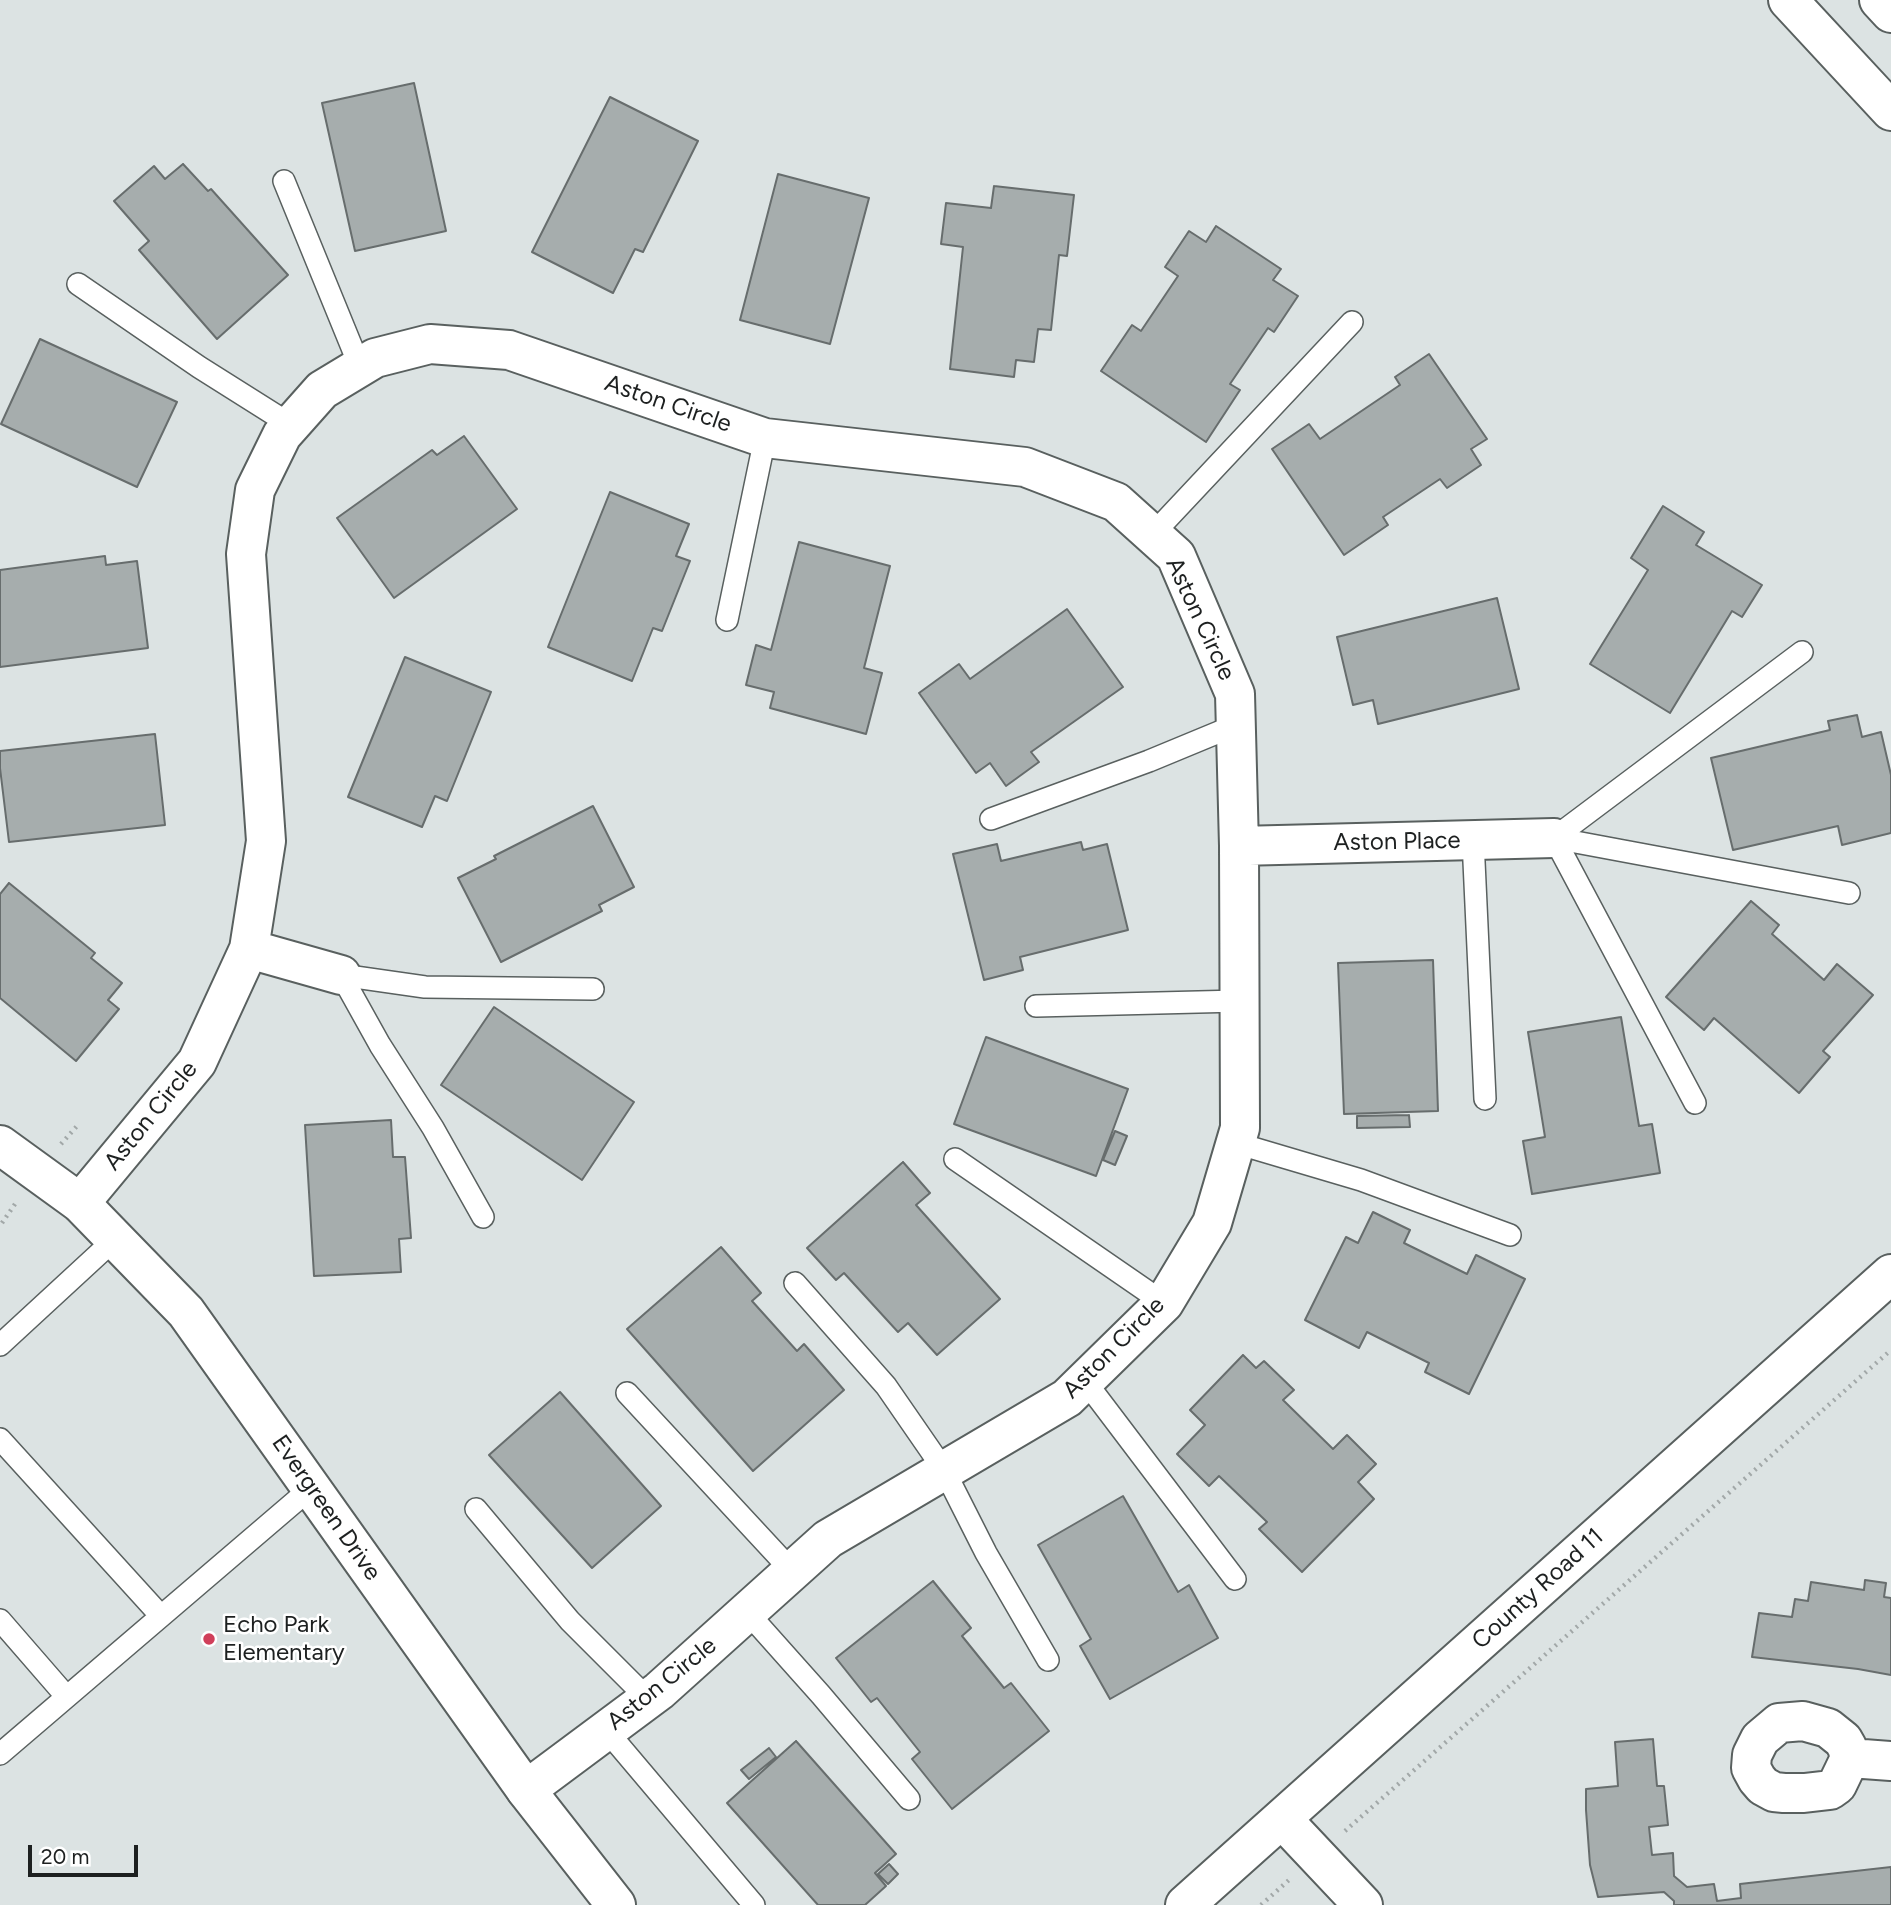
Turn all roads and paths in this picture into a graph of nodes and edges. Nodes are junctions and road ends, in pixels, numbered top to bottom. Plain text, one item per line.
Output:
1 (1787, 0) edge
2 (1879, 0) edge
3 (1891, 13) edge
4 (1891, 111) edge
5 (284, 181) dead end
6 (78, 284) dead end
7 (1352, 322) dead end
8 (359, 367) junction
9 (291, 425) junction
10 (765, 438) junction
11 (1152, 535) junction
12 (727, 620) dead end
13 (1802, 652) dead end
14 (1236, 725) junction
15 (991, 819) dead end
16 (1554, 838) junction
17 (1473, 840) junction
18 (1239, 846) junction
19 (1849, 892) dead end
20 (249, 949) junction
21 (341, 975) junction
22 (593, 989) dead end
23 (1240, 1002) junction
24 (1036, 1006) dead end
25 (1485, 1099) dead end
26 (1695, 1103) dead end
27 (1236, 1143) junction
28 (0, 1145) edge
29 (955, 1159) dead end
30 (80, 1203) junction
31 (483, 1217) dead end
32 (1510, 1235) dead end
33 (115, 1239) junction
34 (1891, 1274) edge
35 (795, 1283) dead end
36 (1164, 1303) junction
37 (0, 1345) edge
38 (1891, 1350) edge
39 (1085, 1381) junction
40 (627, 1393) dead end
41 (0, 1438) edge
42 (944, 1471) junction
43 (311, 1488) junction
44 (476, 1509) dead end
45 (792, 1571) junction
46 (1235, 1579) dead end
47 (747, 1612) junction
48 (160, 1615) junction
49 (0, 1620) edge
50 (1048, 1660) dead end
51 (66, 1696) junction
52 (648, 1699) junction
53 (606, 1730) junction
54 (0, 1754) edge
55 (1850, 1758) dead end
56 (1891, 1761) edge
57 (526, 1790) junction
58 (909, 1799) dead end
59 (1282, 1819) junction
60 (1317, 1856) junction
61 (616, 1905) edge
62 (754, 1905) edge
63 (1185, 1905) edge
64 (1261, 1905) edge
65 (1363, 1905) edge

1 - 4 street
2 - 3 street
5 - 8 lane
6 - 9 lane
7 - 11 lane
8 - 9 street, Aston Circle
8 - 10 street, Aston Circle
9 - 20 street, Aston Circle
10 - 11 street, Aston Circle
10 - 12 lane
11 - 14 street, Aston Circle
13 - 16 lane
14 - 15 lane
14 - 18 street, Aston Circle
16 - 17 street, Aston Place
16 - 19 lane
16 - 26 lane
17 - 18 street, Aston Place
17 - 25 lane
18 - 23 street, Aston Circle
20 - 21 street
20 - 30 street, Aston Circle
21 - 22 lane
21 - 31 lane
23 - 24 lane
23 - 27 street, Aston Circle
27 - 32 lane
27 - 36 street, Aston Circle
28 - 30 street, Evergreen Drive
29 - 36 lane
30 - 33 street, Evergreen Drive
33 - 37 lane
33 - 43 street, Evergreen Drive
34 - 59 street, County Road 11
35 - 42 lane
36 - 39 street, Aston Circle
38 - 60 path
39 - 42 street, Aston Circle
39 - 46 lane
40 - 45 lane
41 - 48 lane
42 - 45 street, Aston Circle
42 - 50 lane
43 - 48 lane
43 - 57 street, Evergreen Drive
44 - 52 lane
45 - 47 street, Aston Circle
47 - 52 street, Aston Circle
47 - 58 lane
48 - 51 lane
49 - 51 lane
51 - 54 lane
52 - 53 street, Aston Circle
53 - 57 street, Aston Circle
53 - 62 lane
55 - 56 street
57 - 61 street, Evergreen Drive
59 - 60 street
59 - 63 street, County Road 11
60 - 64 path
60 - 65 street

